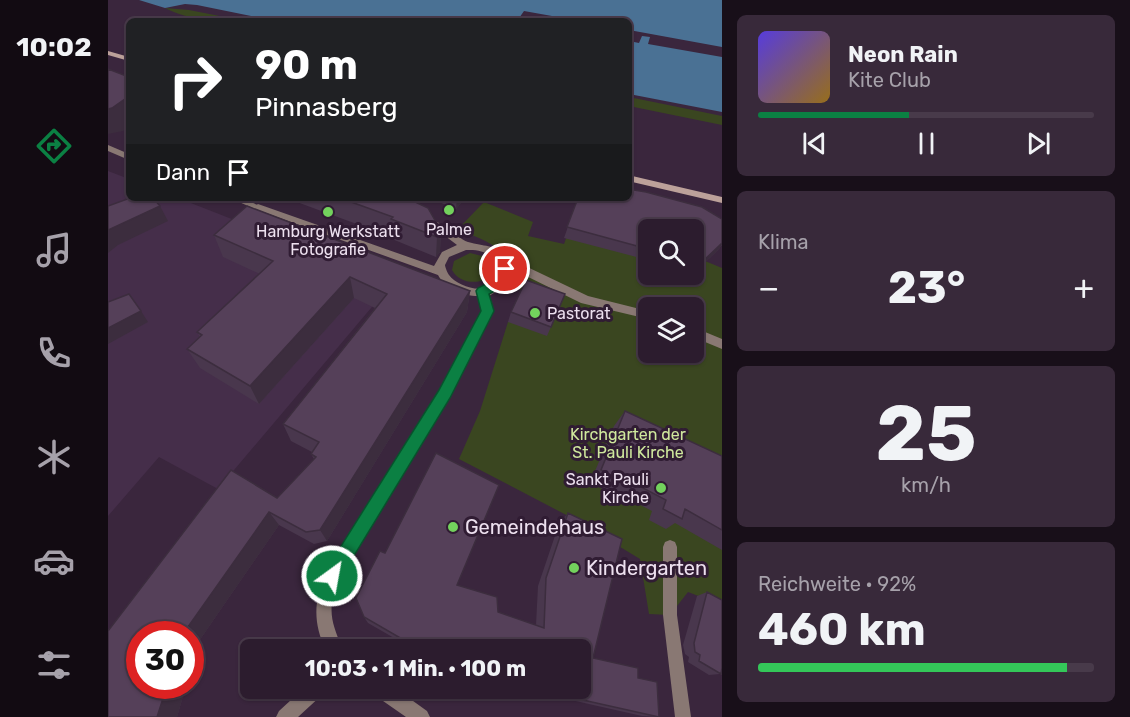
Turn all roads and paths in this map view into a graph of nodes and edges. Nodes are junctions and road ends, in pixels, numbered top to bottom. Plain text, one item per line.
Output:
1 (108, 53) edge
2 (126, 58) edge
3 (109, 149) edge
4 (126, 156) edge
5 (632, 179) edge
6 (722, 200) edge
7 (242, 201) edge
8 (258, 207) joint
9 (417, 217) edge
10 (465, 246) junction
11 (505, 269) junction
12 (441, 272) junction
13 (482, 291) junction
14 (638, 313) edge
15 (704, 337) edge
16 (722, 344) edge
17 (670, 547) dead end
18 (327, 639) edge
19 (305, 699) edge
20 (395, 699) edge
21 (285, 717) edge
22 (422, 717) edge
23 (683, 717) edge

1 - 2 main road
3 - 4 street
5 - 6 main road
7 - 8 lane
8 - 12 street
9 - 10 street
10 - 11 street
10 - 12 street
11 - 13 street
11 - 14 street
12 - 13 street
13 - 18 street
15 - 16 street
17 - 23 lane
19 - 21 street
20 - 22 street

